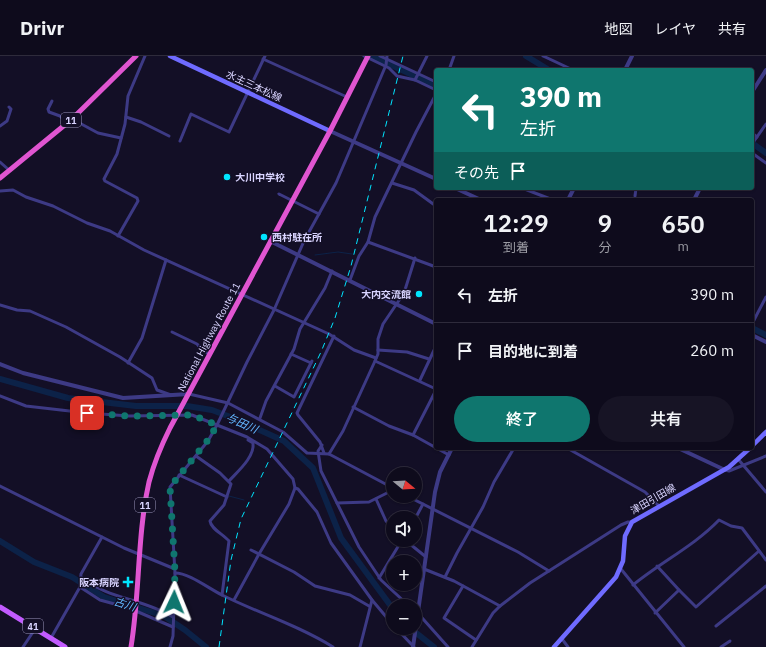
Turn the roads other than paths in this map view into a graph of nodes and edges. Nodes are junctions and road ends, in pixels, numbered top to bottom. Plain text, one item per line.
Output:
1 (136, 56) edge
2 (145, 56) edge
3 (170, 56) edge
4 (380, 56) edge
5 (427, 56) edge
6 (454, 56) edge
7 (543, 56) edge
8 (632, 56) edge
9 (367, 57) edge
10 (264, 58) edge
11 (387, 58) edge
12 (385, 66) junction
13 (450, 68) edge
14 (569, 68) edge
15 (626, 68) edge
16 (766, 70) edge
17 (419, 74) junction
18 (415, 80) junction
19 (434, 81) edge
20 (434, 89) edge
21 (754, 89) edge
22 (246, 93) junction
23 (347, 97) junction
24 (434, 98) edge
25 (52, 101) dead end
26 (9, 107) dead end
27 (126, 117) junction
28 (72, 119) junction
29 (68, 123) junction
30 (766, 124) edge
31 (0, 126) edge
32 (330, 131) junction
33 (754, 135) edge
34 (169, 136) dead end
35 (757, 137) junction
36 (120, 138) junction
37 (754, 141) edge
38 (180, 142) dead end
39 (353, 142) junction
40 (754, 154) edge
41 (0, 162) edge
42 (766, 163) edge
43 (401, 164) junction
44 (9, 170) junction
45 (0, 178) edge
46 (434, 179) edge
47 (392, 183) junction
48 (458, 190) edge
49 (527, 190) edge
50 (636, 190) edge
51 (0, 191) edge
52 (279, 194) dead end
53 (634, 196) dead end
54 (476, 198) edge
55 (548, 198) edge
56 (292, 200) junction
57 (434, 205) edge
58 (319, 214) junction
59 (118, 236) junction
60 (270, 241) junction
61 (368, 242) junction
62 (299, 254) junction
63 (415, 258) junction
64 (166, 260) junction
65 (434, 266) edge
66 (332, 271) junction
67 (350, 280) junction
68 (242, 294) junction
69 (766, 296) edge
70 (397, 304) junction
71 (0, 305) edge
72 (274, 310) junction
73 (754, 320) edge
74 (303, 323) junction
75 (434, 323) edge
76 (172, 332) dead end
77 (334, 336) junction
78 (754, 336) edge
79 (766, 342) edge
80 (378, 350) junction
81 (434, 350) edge
82 (209, 354) junction
83 (291, 354) junction
84 (429, 359) junction
85 (376, 360) junction
86 (128, 363) junction
87 (0, 364) edge
88 (420, 380) junction
89 (275, 386) junction
90 (434, 388) edge
91 (434, 393) edge
92 (171, 395) junction
93 (0, 396) edge
94 (187, 397) junction
95 (227, 404) junction
96 (353, 407) junction
97 (178, 415) junction
98 (260, 418) junction
99 (217, 424) junction
100 (766, 432) edge
101 (413, 435) junction
102 (247, 437) junction
103 (754, 444) edge
104 (322, 445) junction
105 (434, 447) edge
106 (440, 450) edge
107 (451, 450) edge
108 (513, 450) edge
109 (570, 450) edge
110 (682, 450) edge
111 (748, 450) edge
112 (318, 453) junction
113 (324, 453) junction
114 (329, 454) junction
115 (449, 455) junction
116 (196, 456) junction
117 (766, 456) edge
118 (738, 459) junction
119 (742, 465) junction
120 (725, 470) junction
121 (179, 475) junction
122 (229, 481) junction
123 (386, 485) edge
124 (0, 486) edge
125 (295, 488) junction
126 (766, 492) edge
127 (386, 493) edge
128 (227, 497) junction
129 (376, 499) junction
130 (336, 503) junction
131 (423, 504) joint
132 (659, 506) junction
133 (434, 509) junction
134 (419, 511) edge
135 (386, 521) edge
136 (632, 522) junction
137 (471, 528) junction
138 (102, 537) junction
139 (399, 547) edge
140 (412, 547) edge
141 (252, 550) dead end
142 (759, 551) junction
143 (259, 554) junction
144 (141, 555) junction
145 (426, 557) junction
146 (766, 560) edge
147 (657, 566) junction
148 (424, 569) junction
149 (620, 569) junction
150 (175, 570) junction
151 (549, 571) junction
152 (81, 578) junction
153 (379, 578) junction
154 (445, 578) junction
155 (633, 585) junction
156 (463, 586) junction
157 (766, 586) edge
158 (80, 587) junction
159 (679, 590) junction
160 (222, 595) junction
161 (402, 599) edge
162 (418, 599) edge
163 (234, 600) junction
164 (372, 600) junction
165 (137, 602) junction
166 (369, 606) junction
167 (500, 606) junction
168 (0, 607) edge
169 (136, 611) junction
170 (655, 612) junction
171 (386, 617) edge
172 (173, 618) junction
173 (422, 618) edge
174 (173, 626) junction
175 (716, 626) dead end
176 (36, 628) junction
177 (403, 635) edge
178 (415, 635) edge
179 (51, 638) junction
180 (562, 639) junction
181 (476, 640) junction
182 (730, 642) dead end
183 (413, 646) edge
184 (724, 646) edge
185 (23, 647) edge
186 (66, 647) edge
187 (131, 647) edge
188 (170, 647) edge
189 (333, 647) edge
190 (360, 647) edge
191 (448, 647) edge
192 (472, 647) edge
193 (554, 647) edge
194 (568, 647) edge
195 (684, 647) edge

1 - 28 highway, 11
2 - 27 street
3 - 22 main road, 水主三本松線
4 - 11 street
5 - 17 street
6 - 13 street
7 - 14 street
8 - 15 street
9 - 12 street
9 - 23 highway, National Highway Route 11 / 11
10 - 22 street
10 - 23 street
11 - 12 street
11 - 17 street
12 - 18 street
12 - 39 street
16 - 21 street
17 - 18 street
17 - 19 street
18 - 20 street
22 - 32 main road, 水主三本松線
22 - 38 street
23 - 32 highway, National Highway Route 11 / 11
24 - 43 street
25 - 29 street
26 - 31 street
27 - 34 street
27 - 36 street
28 - 29 highway, 11
28 - 36 street
29 - 44 highway, 11
30 - 35 street
32 - 39 street
32 - 56 highway, National Highway Route 11 / 11
33 - 35 street
35 - 37 street
36 - 59 street
39 - 43 street
39 - 58 street
40 - 42 street
41 - 44 street
43 - 46 street
43 - 47 street
44 - 45 highway, 11
47 - 57 street
47 - 61 street
48 - 54 street
49 - 55 street
50 - 53 street
51 - 59 street
52 - 56 street
56 - 58 street
56 - 60 highway, National Highway Route 11 / 11
58 - 62 street
59 - 64 street
60 - 62 street
60 - 68 highway, National Highway Route 11 / 11
61 - 63 street
61 - 67 street
62 - 66 street
62 - 72 street
63 - 65 street
63 - 70 street
64 - 68 street
64 - 86 street
66 - 67 street
66 - 74 street
67 - 70 street
68 - 72 street
68 - 82 highway, National Highway Route 11 / 11
69 - 73 street
70 - 75 street
70 - 80 street
71 - 86 street
72 - 74 street
72 - 95 street
74 - 77 street
74 - 83 street
76 - 82 street
77 - 85 street
77 - 104 street
78 - 79 street
80 - 84 street
80 - 85 street
81 - 84 street
82 - 94 highway, National Highway Route 11 / 11
83 - 89 street
83 - 89 street
84 - 88 street
85 - 88 street
85 - 96 street
86 - 92 street
87 - 92 street
88 - 90 street
89 - 98 street
91 - 101 street
92 - 94 street
93 - 97 street
94 - 95 street
94 - 97 highway, National Highway Route 11 / 11
95 - 98 street
95 - 99 street
96 - 101 street
96 - 114 street
97 - 99 street
97 - 144 highway, National Highway Route 11 / 11
98 - 112 street
99 - 102 street
99 - 116 street
100 - 103 main road
101 - 105 street
102 - 122 street
102 - 125 street
104 - 112 street
104 - 113 street
106 - 115 street
107 - 115 street
108 - 137 street
109 - 132 street
110 - 120 street
111 - 118 main road, 津田引田線
112 - 113 street
112 - 130 street
113 - 114 street
114 - 123 street
115 - 133 street
116 - 121 street
116 - 122 street
117 - 119 street
118 - 119 street
118 - 120 main road, 津田引田線
119 - 120 street
119 - 126 street
120 - 132 main road, 津田引田線
121 - 128 street
121 - 150 street
122 - 128 street
124 - 138 street
125 - 143 street
125 - 164 street
127 - 129 street
128 - 160 street
129 - 130 street
129 - 135 street
130 - 153 street
131 - 133 street
131 - 134 street
132 - 136 main road, 津田引田線
133 - 137 street
133 - 145 street
136 - 149 main road, 津田引田線
136 - 151 street
137 - 151 street
137 - 154 street
138 - 144 street
138 - 152 street
139 - 153 street
140 - 145 street
141 - 143 street
142 - 146 street
142 - 147 street
142 - 159 street
143 - 163 street
143 - 166 street
144 - 150 street
144 - 165 highway, National Highway Route 11 / 11
145 - 148 street
147 - 155 street
147 - 159 street
148 - 154 street
148 - 162 street
149 - 155 street
149 - 180 main road, 津田引田線
150 - 160 street
150 - 172 street
151 - 167 street
152 - 158 street
152 - 165 street
153 - 161 street
154 - 156 street
155 - 170 street
156 - 167 street
156 - 181 street
157 - 175 street
158 - 169 street
158 - 179 street
159 - 170 street
160 - 163 street
163 - 189 street
164 - 166 street
164 - 171 street
165 - 169 highway, National Highway Route 11 / 11
165 - 172 street
166 - 190 street
167 - 181 street
168 - 176 main road, 41
169 - 174 street
169 - 187 highway, National Highway Route 11 / 11
170 - 195 street
172 - 174 street
173 - 191 street
174 - 188 street
176 - 179 main road, 41
176 - 185 street
177 - 183 street
178 - 183 street
179 - 186 main road, 41
180 - 193 main road, 津田引田線
180 - 194 street
181 - 192 street
182 - 184 street

